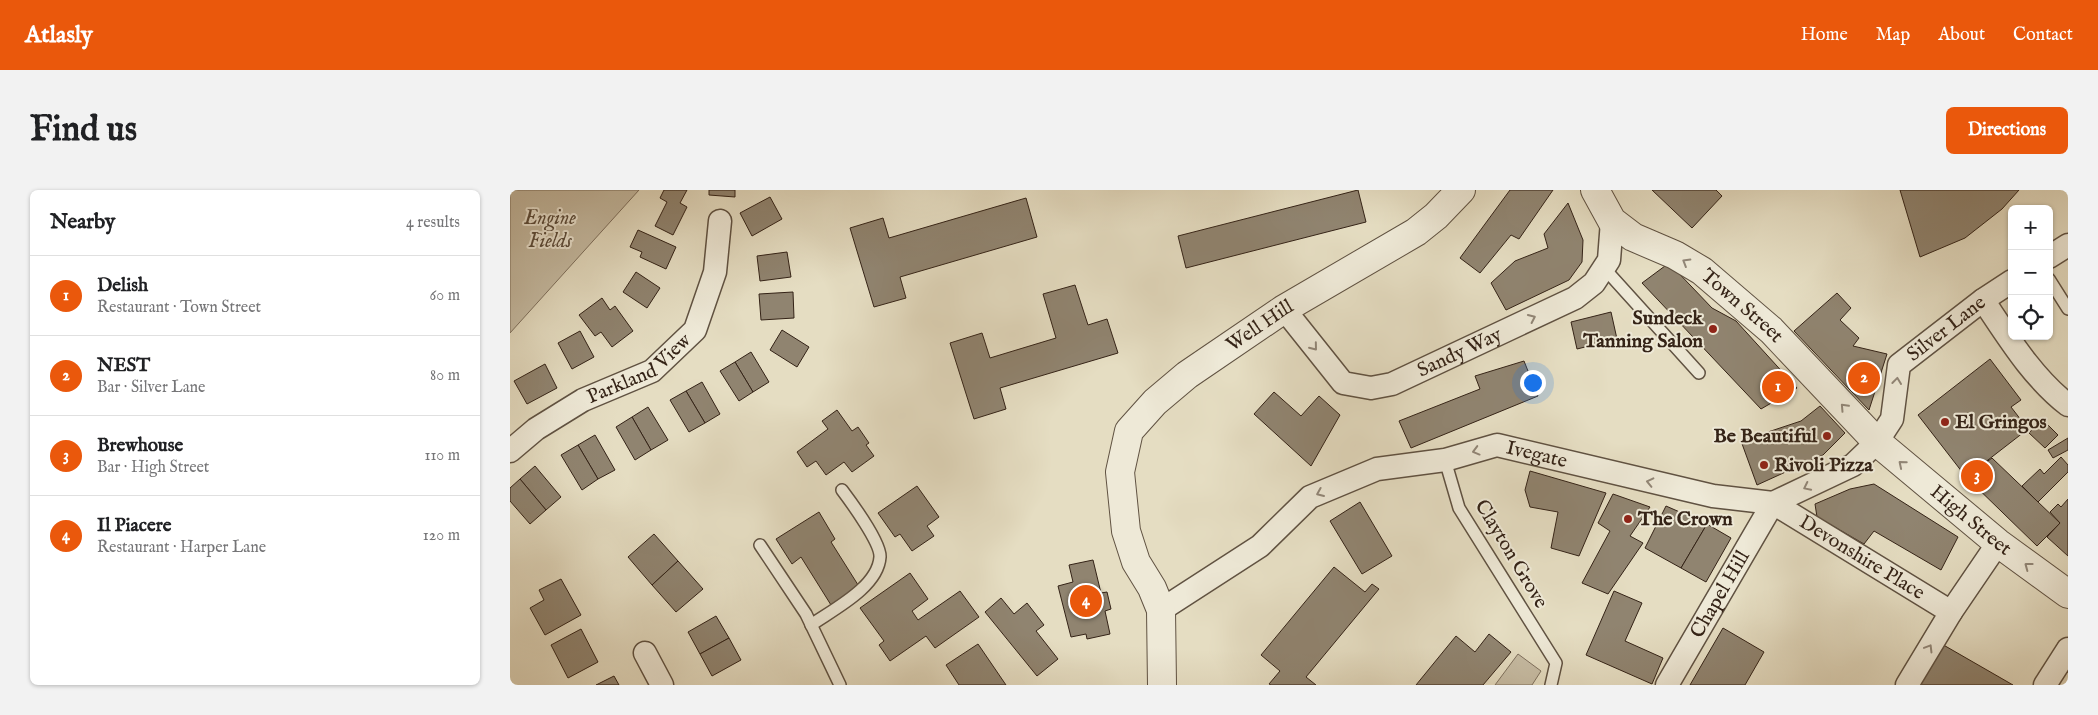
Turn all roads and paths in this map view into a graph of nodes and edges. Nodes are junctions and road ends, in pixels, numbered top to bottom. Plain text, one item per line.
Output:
1 (1461, 190) edge
2 (1595, 190) edge
3 (720, 220) dead end
4 (1612, 221) junction
5 (2068, 245) edge
6 (2053, 254) edge
7 (1604, 268) junction
8 (2008, 284) edge
9 (2053, 285) edge
10 (1982, 300) junction
11 (1284, 309) junction
12 (2068, 309) edge
13 (1699, 373) dead end
14 (2068, 406) edge
15 (1877, 442) junction
16 (510, 451) edge
17 (1445, 460) junction
18 (842, 490) dead end
19 (1773, 503) junction
20 (1998, 543) junction
21 (760, 545) dead end
22 (2068, 594) edge
23 (1162, 610) junction
24 (1951, 612) junction
25 (811, 625) junction
26 (2068, 649) edge
27 (645, 653) dead end
28 (2046, 683) edge
29 (662, 685) edge
30 (840, 685) edge
31 (1162, 685) edge
32 (1551, 685) edge
33 (1667, 685) edge
34 (1907, 685) edge

1 - 11 street, Well Hill
2 - 4 street, Town Street
3 - 16 street, Parkland View
4 - 7 street, Sandy Way
15 -> 4 street, Town Street
5 - 6 street
11 -> 7 street, Sandy Way
7 - 13 lane
8 - 10 street, Silver Lane
9 - 12 lane
10 - 14 street
15 -> 10 street, Silver Lane
11 - 23 street, Well Hill
15 -> 19 street
20 -> 15 street, High Street
19 -> 17 street, Ivegate
17 -> 23 street, Ivegate
17 - 32 lane, Clayton Grove
18 - 25 lane
19 - 24 street, Devonshire Place
19 - 33 street, Chapel Hill
22 -> 20 street, High Street
20 - 24 street
21 - 25 lane
23 - 31 street
34 -> 24 street
25 - 30 lane
26 - 28 street
27 - 29 street

